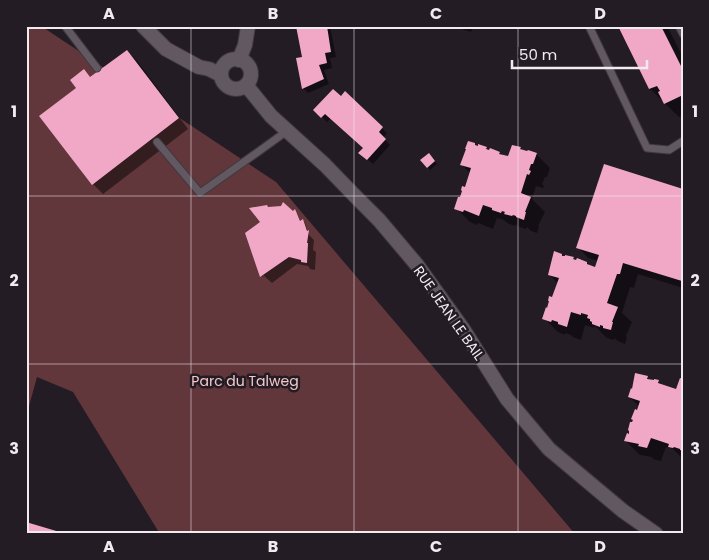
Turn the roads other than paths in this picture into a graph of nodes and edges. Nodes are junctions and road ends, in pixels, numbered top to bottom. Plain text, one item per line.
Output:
1 (65, 26) edge
2 (143, 26) edge
3 (248, 26) edge
4 (589, 26) edge
5 (679, 26) edge
6 (683, 34) edge
7 (240, 60) junction
8 (97, 68) dead end
9 (221, 75) junction
10 (246, 85) junction
11 (287, 130) junction
12 (683, 141) edge
13 (157, 142) dead end
14 (656, 534) edge

1 - 8 lane
2 - 9 street
3 - 7 street
4 - 12 lane
5 - 6 lane
7 - 9 street
7 - 10 street
9 - 10 street
10 - 11 street, RUE JEAN LE BAIL
11 - 13 lane
11 - 14 street, RUE JEAN LE BAIL

